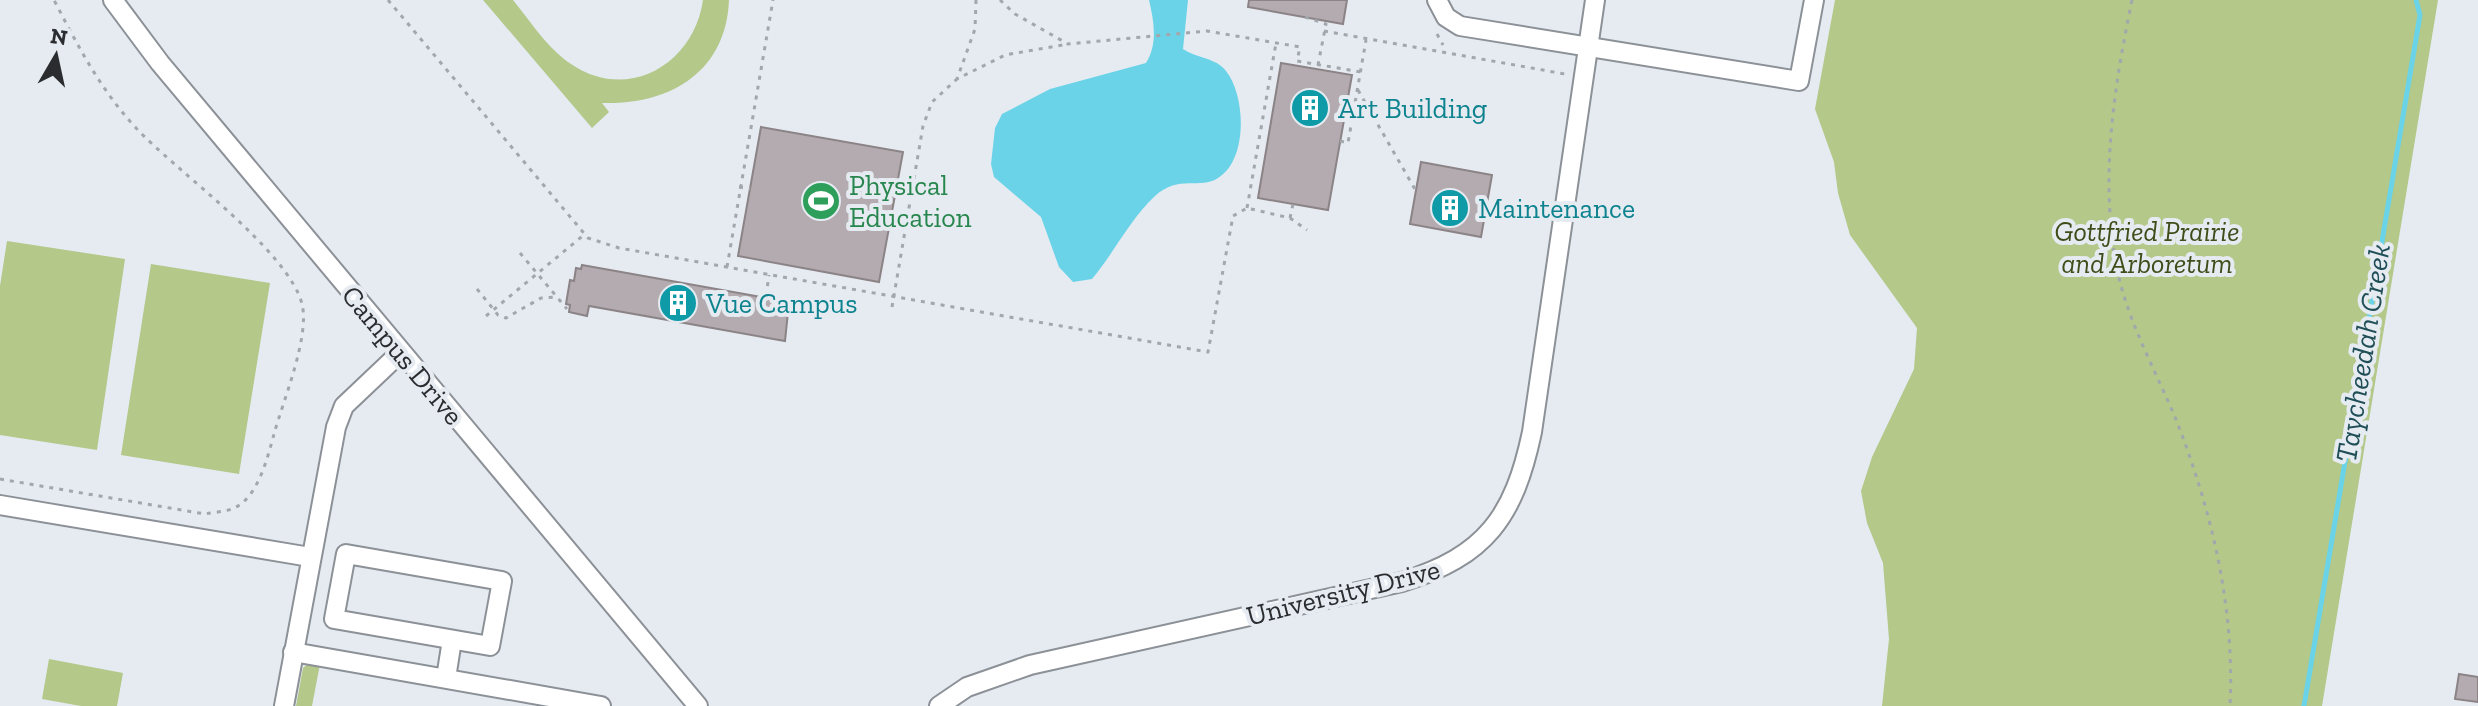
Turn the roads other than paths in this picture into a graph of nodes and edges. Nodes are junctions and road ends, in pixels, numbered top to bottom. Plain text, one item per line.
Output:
1 (113, 0) edge
2 (1437, 0) edge
3 (1595, 0) edge
4 (1814, 0) edge
5 (1589, 47) junction
6 (401, 352) junction
7 (0, 505) edge
8 (310, 557) junction
9 (452, 640) junction
10 (293, 652) junction
11 (446, 678) junction
12 (284, 706) edge
13 (601, 706) edge
14 (698, 706) edge
15 (939, 706) edge

1 - 6 street, Campus Drive
2 - 5 street
3 - 5 street, University Drive
4 - 5 street
5 - 15 street, University Drive
6 - 8 street
6 - 14 street, Campus Drive
7 - 8 street
8 - 10 street
9 - 9 street
9 - 11 street
10 - 11 street
10 - 12 street
11 - 13 street

